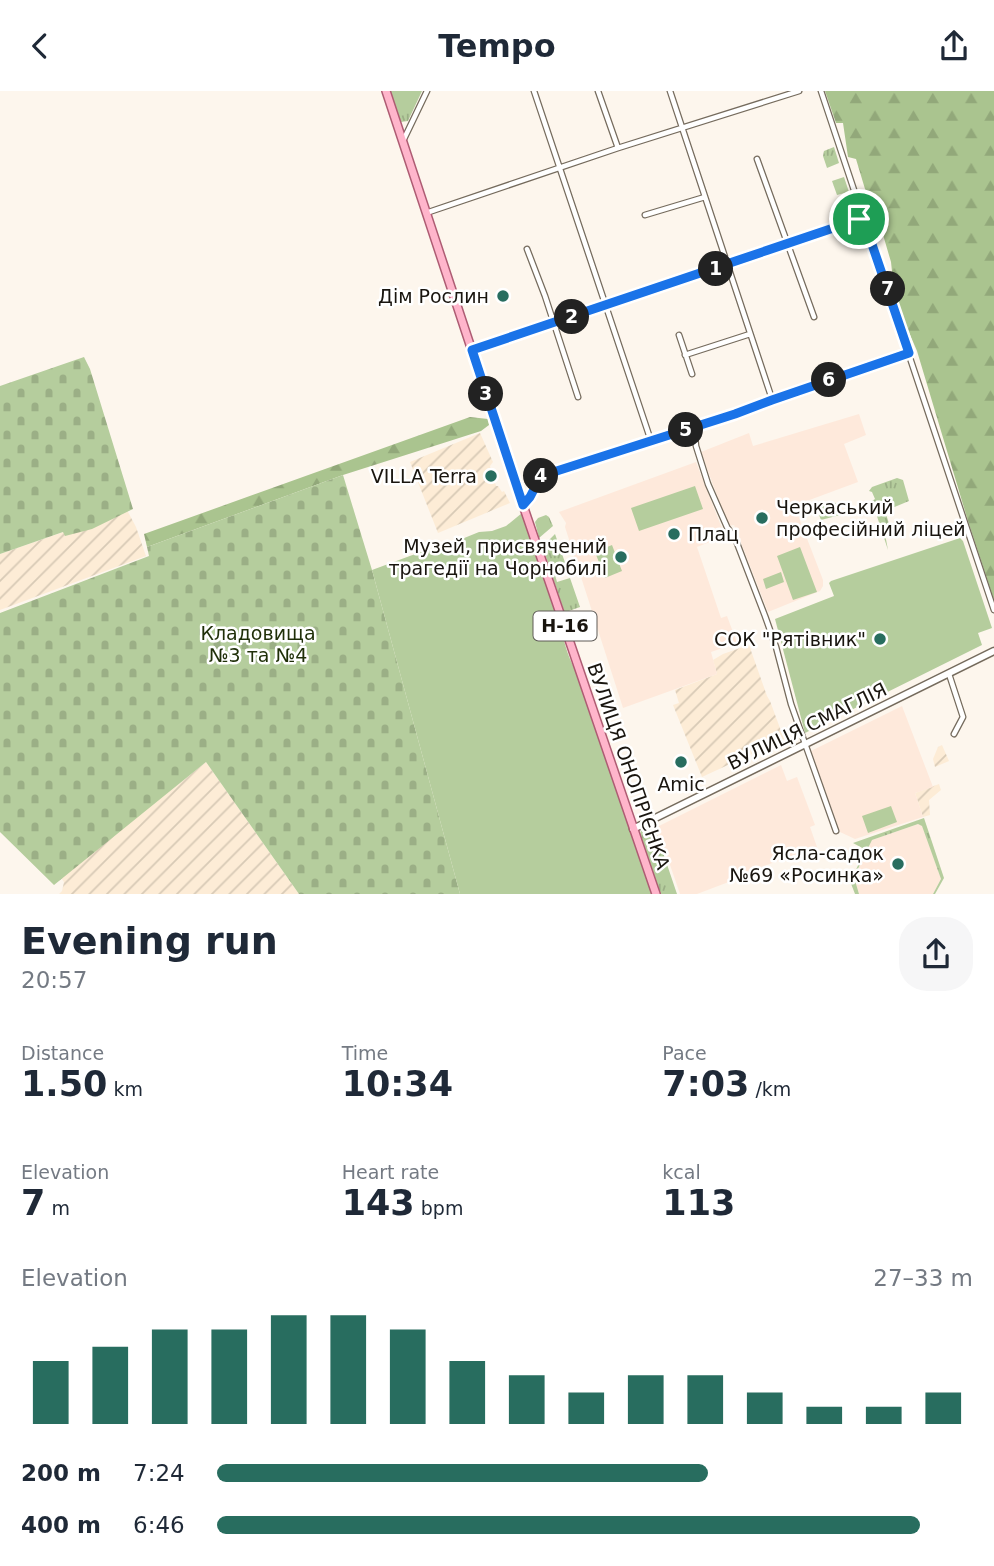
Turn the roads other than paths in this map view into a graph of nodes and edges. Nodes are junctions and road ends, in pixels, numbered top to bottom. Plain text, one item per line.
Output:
1 (386, 91) edge
2 (427, 91) edge
3 (534, 91) edge
4 (598, 91) edge
5 (670, 91) edge
6 (799, 91) edge
7 (821, 91) edge
8 (683, 128) junction
9 (402, 142) junction
10 (618, 148) junction
11 (757, 159) dead end
12 (559, 167) junction
13 (705, 197) junction
14 (426, 212) junction
15 (645, 215) dead end
16 (863, 218) junction
17 (786, 244) junction
18 (527, 249) dead end
19 (727, 265) junction
20 (606, 306) junction
21 (814, 317) dead end
22 (554, 323) junction
23 (750, 334) junction
24 (679, 335) dead end
25 (472, 350) junction
26 (909, 353) junction
27 (685, 355) junction
28 (692, 374) dead end
29 (578, 397) dead end
30 (772, 400) junction
31 (697, 427) junction
32 (651, 441) junction
33 (523, 505) junction
34 (994, 610) edge
35 (994, 651) edge
36 (949, 674) junction
37 (954, 734) dead end
38 (805, 744) junction
39 (634, 829) junction
40 (836, 831) dead end
41 (656, 894) edge

1 - 9 main road, ВУЛИЦЯ ОНОПРІЄНКА / Н-16
2 - 9 street
3 - 12 street
4 - 10 street
5 - 8 street
6 - 8 street
7 - 16 street
8 - 10 street
8 - 13 street
9 - 14 main road, ВУЛИЦЯ ОНОПРІЄНКА / Н-16
10 - 12 street
11 - 17 street
12 - 14 street
12 - 20 street
13 - 15 street
13 - 19 street
14 - 25 main road, ВУЛИЦЯ ОНОПРІЄНКА / Н-16
16 - 17 street
16 - 26 street
17 - 19 street
17 - 21 street
18 - 22 street
19 - 20 street
19 - 23 street
20 - 22 street
20 - 32 street
22 - 25 street
22 - 29 street
23 - 27 street
23 - 30 street
24 - 27 street
25 - 33 main road, ВУЛИЦЯ ОНОПРІЄНКА / Н-16
26 - 30 street
26 - 34 street
27 - 28 street
30 - 31 street
31 - 32 street
31 - 38 street
32 - 33 street
33 - 39 main road, ВУЛИЦЯ ОНОПРІЄНКА / Н-16
35 - 36 street, ВУЛИЦЯ СМАГЛІЯ
36 - 37 street
36 - 38 street, ВУЛИЦЯ СМАГЛІЯ
38 - 39 street, ВУЛИЦЯ СМАГЛІЯ
38 - 40 street
39 - 41 main road, ВУЛИЦЯ ОНОПРІЄНКА / Н-16

